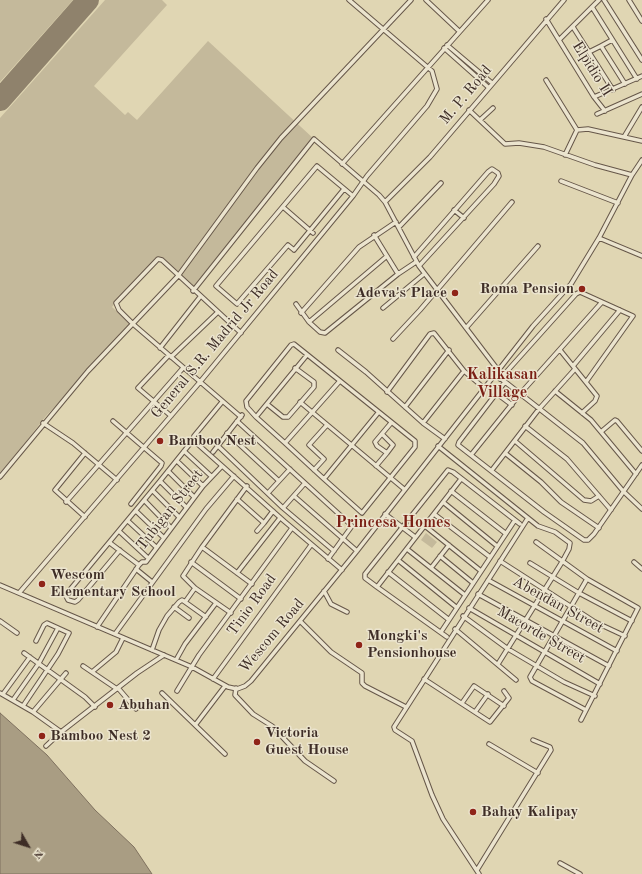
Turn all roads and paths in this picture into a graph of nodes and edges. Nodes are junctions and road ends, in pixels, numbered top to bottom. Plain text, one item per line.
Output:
1 (349, 0) edge
2 (411, 0) edge
3 (426, 0) edge
4 (488, 0) edge
5 (564, 0) edge
6 (599, 0) edge
7 (604, 0) edge
8 (629, 0) edge
9 (592, 7) junction
10 (546, 18) junction
11 (642, 21) edge
12 (573, 27) junction
13 (384, 31) junction
14 (459, 31) junction
15 (560, 39) junction
16 (612, 40) junction
17 (601, 46) junction
18 (445, 47) junction
19 (589, 52) junction
20 (642, 60) edge
21 (426, 68) junction
22 (642, 76) edge
23 (637, 79) junction
24 (546, 80) dead end
25 (492, 83) junction
26 (625, 84) junction
27 (488, 87) junction
28 (613, 90) junction
29 (642, 94) edge
30 (594, 97) junction
31 (642, 107) edge
32 (493, 108) dead end
33 (470, 110) junction
34 (605, 111) junction
35 (597, 114) dead end
36 (480, 120) junction
37 (577, 130) junction
38 (624, 137) junction
39 (642, 141) edge
40 (566, 155) junction
41 (642, 160) edge
42 (342, 164) junction
43 (638, 167) junction
44 (642, 169) edge
45 (632, 175) junction
46 (561, 181) dead end
47 (363, 182) junction
48 (441, 182) dead end
49 (344, 189) junction
50 (353, 196) junction
51 (385, 202) junction
52 (512, 202) dead end
53 (618, 203) junction
54 (283, 207) junction
55 (454, 210) junction
56 (464, 218) junction
57 (396, 222) junction
58 (399, 227) junction
59 (312, 232) junction
60 (374, 235) junction
61 (599, 238) junction
62 (538, 246) dead end
63 (387, 256) junction
64 (642, 256) edge
65 (414, 257) junction
66 (416, 262) junction
67 (419, 266) junction
68 (398, 274) junction
69 (424, 274) junction
70 (178, 276) junction
71 (437, 290) junction
72 (193, 291) junction
73 (200, 297) junction
74 (602, 302) junction
75 (296, 304) dead end
76 (383, 308) dead end
77 (620, 310) junction
78 (218, 312) junction
79 (301, 313) junction
80 (309, 322) junction
81 (133, 324) junction
82 (466, 328) junction
83 (241, 333) junction
84 (393, 339) dead end
85 (160, 348) junction
86 (338, 350) dead end
87 (449, 350) junction
88 (560, 350) junction
89 (307, 355) junction
90 (170, 356) junction
91 (183, 368) junction
92 (295, 368) junction
93 (574, 368) junction
94 (498, 370) junction
95 (464, 371) junction
96 (495, 374) junction
97 (500, 379) junction
98 (200, 382) junction
99 (339, 382) junction
100 (505, 382) junction
101 (586, 382) junction
102 (484, 388) junction
103 (555, 391) junction
104 (387, 392) junction
105 (496, 393) junction
106 (520, 394) junction
107 (155, 402) junction
108 (222, 402) junction
109 (300, 402) junction
110 (266, 404) junction
111 (512, 405) junction
112 (405, 407) junction
113 (539, 409) junction
114 (312, 412) junction
115 (378, 413) junction
116 (582, 413) junction
117 (171, 416) junction
118 (256, 417) junction
119 (113, 421) dead end
120 (237, 421) junction
121 (43, 423) junction
122 (391, 423) junction
123 (423, 423) junction
124 (326, 425) junction
125 (525, 426) junction
126 (602, 431) junction
127 (127, 432) junction
128 (227, 434) junction
129 (382, 434) junction
130 (445, 439) junction
131 (193, 440) junction
132 (515, 441) junction
133 (285, 444) junction
134 (218, 446) junction
135 (352, 446) junction
136 (438, 446) junction
137 (144, 447) junction
138 (184, 451) junction
139 (213, 452) dead end
140 (642, 452) edge
141 (85, 453) junction
142 (386, 453) junction
143 (505, 453) junction
144 (471, 455) junction
145 (177, 461) junction
146 (99, 464) junction
147 (642, 465) edge
148 (222, 466) junction
149 (376, 466) junction
150 (290, 469) junction
151 (314, 470) junction
152 (492, 470) junction
153 (168, 471) junction
154 (636, 474) junction
155 (211, 476) junction
156 (234, 476) junction
157 (0, 477) edge
158 (461, 478) junction
159 (324, 479) junction
160 (390, 479) junction
161 (117, 480) junction
162 (160, 481) junction
163 (279, 481) junction
164 (305, 483) junction
165 (203, 486) junction
166 (246, 486) junction
167 (404, 489) junction
168 (153, 491) junction
169 (451, 491) junction
170 (623, 491) junction
171 (268, 493) junction
172 (294, 496) junction
173 (599, 496) junction
174 (194, 497) junction
175 (237, 499) junction
176 (145, 501) junction
177 (66, 502) junction
178 (443, 502) junction
179 (131, 504) dead end
180 (186, 507) junction
181 (283, 508) junction
182 (642, 509) edge
183 (610, 510) junction
184 (273, 511) junction
185 (136, 512) junction
186 (386, 514) junction
187 (434, 514) junction
188 (85, 517) junction
189 (179, 517) junction
190 (280, 518) junction
191 (528, 518) junction
192 (515, 520) junction
193 (128, 521) junction
194 (264, 523) junction
195 (520, 524) dead end
196 (425, 526) junction
197 (402, 527) junction
198 (171, 528) junction
199 (292, 528) junction
200 (598, 528) junction
201 (257, 531) dead end
202 (120, 532) junction
203 (505, 534) junction
204 (164, 538) junction
205 (343, 538) junction
206 (415, 538) junction
207 (536, 542) dead end
208 (110, 543) junction
209 (311, 545) junction
210 (449, 545) junction
211 (497, 546) junction
212 (156, 547) junction
213 (202, 547) junction
214 (407, 549) junction
215 (120, 550) junction
216 (334, 551) junction
217 (357, 551) junction
218 (440, 556) junction
219 (490, 557) junction
220 (148, 558) junction
221 (328, 559) junction
222 (398, 560) junction
223 (500, 561) junction
224 (191, 562) junction
225 (562, 562) junction
226 (634, 562) dead end
227 (530, 563) dead end
228 (139, 565) junction
229 (431, 568) junction
230 (642, 568) edge
231 (136, 569) junction
232 (342, 570) junction
233 (481, 571) junction
234 (388, 572) junction
235 (237, 573) junction
236 (552, 576) junction
237 (587, 579) junction
238 (488, 580) junction
239 (152, 582) junction
240 (473, 583) junction
241 (252, 584) junction
242 (0, 585) edge
243 (377, 587) junction
244 (195, 588) junction
245 (543, 590) junction
246 (324, 592) junction
247 (20, 593) junction
248 (579, 593) junction
249 (478, 594) junction
250 (465, 595) junction
251 (241, 599) junction
252 (185, 602) junction
253 (216, 603) junction
254 (534, 606) junction
255 (174, 607) junction
256 (456, 607) junction
257 (571, 607) junction
258 (469, 608) junction
259 (347, 612) dead end
260 (231, 613) junction
261 (463, 616) junction
262 (206, 617) junction
263 (189, 618) dead end
264 (448, 619) junction
265 (632, 620) junction
266 (0, 621) edge
267 (526, 621) junction
268 (562, 621) junction
269 (300, 622) junction
270 (97, 627) junction
271 (58, 628) junction
272 (455, 629) junction
273 (441, 632) junction
274 (17, 633) dead end
275 (115, 634) junction
276 (516, 635) junction
277 (625, 636) junction
278 (447, 637) dead end
279 (553, 637) junction
280 (123, 638) junction
281 (36, 641) dead end
282 (508, 649) junction
283 (152, 650) junction
284 (617, 651) junction
285 (544, 652) junction
286 (24, 653) dead end
287 (164, 656) junction
288 (30, 657) junction
289 (176, 660) junction
290 (39, 663) junction
291 (498, 664) junction
292 (83, 666) dead end
293 (536, 666) junction
294 (609, 666) junction
295 (192, 667) junction
296 (48, 670) junction
297 (92, 672) junction
298 (66, 673) dead end
299 (213, 679) junction
300 (424, 679) junction
301 (60, 680) junction
302 (516, 680) dead end
303 (600, 684) junction
304 (225, 686) junction
305 (236, 688) junction
306 (117, 689) junction
307 (177, 690) dead end
308 (504, 691) dead end
309 (162, 693) dead end
310 (1, 694) edge
311 (488, 694) junction
312 (595, 696) junction
313 (13, 700) junction
314 (462, 703) junction
315 (23, 706) junction
316 (504, 706) junction
317 (95, 707) junction
318 (406, 707) junction
319 (136, 709) dead end
320 (586, 710) junction
321 (33, 712) junction
322 (475, 712) junction
323 (581, 720) dead end
324 (196, 724) junction
325 (61, 732) junction
326 (533, 740) dead end
327 (489, 744) dead end
328 (46, 746) dead end
329 (225, 754) dead end
330 (538, 773) junction
331 (334, 781) dead end
332 (560, 863) dead end
333 (477, 870) junction
334 (480, 874) edge
335 (580, 874) edge

1 - 13 street, General S.R. Madrid Jr Road
2 - 13 street
3 - 14 street
4 - 14 street
5 - 10 street, M. P. Road
6 - 9 street
7 - 20 street
8 - 11 street
9 - 12 street
9 - 16 street
10 - 15 street, Elpidio II
10 - 25 street, M. P. Road
12 - 15 street
12 - 19 street
13 - 21 street, General S.R. Madrid Jr Road
13 - 70 street
14 - 18 street
15 - 30 street, Elpidio II
16 - 17 street
16 - 23 street
17 - 19 street
17 - 26 street
18 - 21 street
18 - 25 street
18 - 27 street
19 - 28 street
21 - 42 street
21 - 47 street, General S.R. Madrid Jr Road
22 - 23 street
23 - 26 street
24 - 37 street
25 - 27 street, M. P. Road
26 - 28 street
27 - 33 street, M. P. Road
28 - 30 street
29 - 34 street
30 - 34 street, Elpidio II
31 - 38 street
32 - 36 street
33 - 36 street
33 - 51 street, M. P. Road
34 - 35 street
36 - 40 street
37 - 38 street
37 - 40 street
38 - 39 street
40 - 45 street
41 - 43 street, Wescom Road
42 - 47 street
42 - 72 street
43 - 44 street
43 - 45 street, Wescom Road
45 - 53 street, Wescom Road
46 - 53 street
47 - 50 street, General S.R. Madrid Jr Road
47 - 51 street
48 - 58 street
49 - 50 street
49 - 54 street
49 - 59 street
50 - 83 street, General S.R. Madrid Jr Road
51 - 57 street
52 - 71 street
53 - 61 street, Wescom Road
54 - 59 street
54 - 59 street
55 - 56 street
55 - 56 street
55 - 65 street
56 - 67 street
57 - 58 street
57 - 60 street
58 - 65 street
60 - 63 street
60 - 79 street
61 - 64 street
61 - 94 street, Wescom Road
62 - 82 street
63 - 68 street
63 - 80 street
65 - 66 street
66 - 67 street
66 - 68 street
67 - 69 street
68 - 80 street
69 - 71 street
69 - 76 street
70 - 72 street
70 - 81 street
70 - 81 street
71 - 82 street
71 - 84 street
72 - 73 street
73 - 78 street
73 - 85 street
74 - 77 street
74 - 88 street
74 - 97 street
75 - 79 street
77 - 93 street
77 - 101 street
78 - 83 street
78 - 90 street
79 - 80 street
81 - 85 street
81 - 121 street
82 - 94 street
83 - 98 street, General S.R. Madrid Jr Road
85 - 90 street
86 - 104 street
87 - 95 street
87 - 104 street
87 - 112 street
88 - 93 street
88 - 106 street
89 - 92 street
89 - 99 street
89 - 118 street
90 - 91 street
90 - 107 street
91 - 98 street
91 - 107 street
92 - 109 street
92 - 110 street
93 - 101 street
93 - 103 street
94 - 96 street, Wescom Road
95 - 102 street
95 - 123 street
96 - 97 street
96 - 102 street, Wescom Road
97 - 100 street
98 - 108 street
98 - 117 street, General S.R. Madrid Jr Road
99 - 114 street
99 - 115 street
100 - 105 street
100 - 106 street
101 - 116 street
102 - 130 street, Wescom Road
103 - 113 street
103 - 116 street
104 - 112 street
105 - 111 street
105 - 144 street
106 - 111 street
106 - 113 street
107 - 117 street
107 - 127 street
108 - 120 street
108 - 131 street
109 - 110 street
109 - 114 street
110 - 118 street
111 - 144 street
112 - 123 street
113 - 125 street
113 - 170 street
114 - 124 street
114 - 133 street
115 - 122 street
115 - 135 street
116 - 126 street
117 - 137 street, General S.R. Madrid Jr Road
118 - 133 street
119 - 127 street
120 - 128 street
120 - 150 street
121 - 141 street
121 - 157 street
122 - 129 street
122 - 160 street
123 - 130 street
124 - 135 street
124 - 151 street
125 - 132 street
125 - 173 street
126 - 140 street
126 - 154 street
127 - 137 street
127 - 146 street
128 - 134 street
128 - 163 street
129 - 142 street
129 - 142 street
130 - 136 street, Wescom Road
131 - 138 street
131 - 148 street
132 - 143 street
132 - 173 street
133 - 151 street
134 - 139 street
134 - 171 street
135 - 149 street
135 - 159 street
136 - 167 street, Wescom Road
136 - 191 street
137 - 161 street, General S.R. Madrid Jr Road
137 - 179 street
138 - 145 street
138 - 155 street
141 - 146 street
141 - 177 street
142 - 149 street
143 - 152 street
143 - 200 street
144 - 152 street
145 - 153 street
145 - 165 street
146 - 161 street
146 - 177 street
147 - 154 street
148 - 155 street, Tubigan Street
148 - 156 street
149 - 160 street
150 - 163 street
150 - 164 street
151 - 159 street
152 - 200 street
153 - 162 street
153 - 174 street
154 - 170 street
155 - 165 street, Tubigan Street
156 - 166 street
156 - 239 street
158 - 169 street
158 - 192 street
158 - 197 street
159 - 160 street
160 - 167 street
161 - 188 street, General S.R. Madrid Jr Road
162 - 168 street
162 - 180 street
163 - 171 street
164 - 172 street
164 - 205 street
165 - 174 street, Tubigan Street
166 - 175 street
166 - 184 street
167 - 186 street, Wescom Road
168 - 176 street
168 - 189 street
169 - 178 street
169 - 203 street
170 - 182 street
170 - 183 street
171 - 181 street
172 - 181 street
172 - 205 street
173 - 183 street
174 - 180 street, Tubigan Street
175 - 194 street
175 - 213 street
176 - 185 street
176 - 198 street
177 - 188 street
178 - 187 street
178 - 211 street
180 - 189 street, Tubigan Street
181 - 216 street
183 - 200 street
184 - 190 street
184 - 194 street
185 - 193 street
185 - 204 street
186 - 197 street
186 - 217 street, Wescom Road
187 - 196 street
187 - 219 street
188 - 247 street, General S.R. Madrid Jr Road
189 - 198 street, Tubigan Street
190 - 199 street
190 - 235 street
191 - 223 street
191 - 225 street
192 - 195 street
192 - 203 street
193 - 202 street
193 - 212 street
194 - 201 street
196 - 206 street
196 - 210 street
197 - 206 street
197 - 243 street
198 - 204 street, Tubigan Street
199 - 209 street
199 - 241 street
202 - 208 street
202 - 220 street
203 - 211 street
204 - 212 street, Tubigan Street
205 - 216 street
205 - 217 street
206 - 214 street
207 - 225 street
208 - 215 street
208 - 215 street
209 - 221 street
209 - 299 street, Tinio Road
210 - 218 street
210 - 233 street
211 - 219 street
212 - 220 street, Tubigan Street
213 - 224 street
213 - 235 street
214 - 222 street
214 - 229 street
215 - 228 street
216 - 221 street
217 - 232 street, Wescom Road
218 - 229 street
218 - 240 street
219 - 233 street
220 - 228 street, Tubigan Street
221 - 232 street
222 - 234 street
222 - 256 street
223 - 238 street
223 - 245 street
224 - 244 street
224 - 251 street
225 - 236 street
225 - 237 street
226 - 230 street
227 - 236 street
228 - 231 street, Tubigan Street
229 - 250 street
231 - 239 street
231 - 270 street, Tubigan Street
232 - 246 street, Wescom Road
233 - 240 street
234 - 243 street
234 - 264 street
235 - 241 street
236 - 245 street
236 - 248 street
237 - 248 street
237 - 265 street
238 - 249 street
238 - 254 street, Abendan Street
239 - 275 street
240 - 250 street
241 - 251 street
242 - 247 street, Wescom Road
243 - 273 street
244 - 252 street
244 - 253 street
245 - 254 street
245 - 257 street
246 - 259 street
246 - 269 street, Wescom Road
247 - 270 street, Wescom Road
248 - 257 street
248 - 265 street
249 - 258 street
249 - 267 street
250 - 256 street
251 - 260 street
252 - 255 street
252 - 262 street
253 - 260 street
253 - 262 street
254 - 267 street
254 - 268 street, Abendan Street
255 - 263 street
255 - 283 street
256 - 264 street
257 - 268 street
257 - 277 street
258 - 261 street
258 - 276 street, Macorde Street
260 - 295 street
261 - 272 street
261 - 282 street
262 - 289 street
264 - 273 street
265 - 277 street
266 - 274 street
267 - 276 street
267 - 279 street
268 - 279 street
268 - 284 street, Abendan Street
269 - 305 street, Wescom Road
269 - 318 street
270 - 275 street, Wescom Road
271 - 281 street
271 - 290 street
271 - 296 street
272 - 291 street
272 - 300 street
273 - 278 street
275 - 280 street, Wescom Road
276 - 282 street
276 - 285 street, Macorde Street
277 - 284 street
279 - 285 street
279 - 294 street
280 - 283 street, Wescom Road
280 - 297 street
282 - 291 street
282 - 293 street
283 - 287 street, Wescom Road
284 - 294 street
285 - 293 street
285 - 303 street, Macorde Street
286 - 288 street
287 - 289 street, Wescom Road
287 - 306 street
288 - 290 street
288 - 310 street
289 - 295 street, Wescom Road
290 - 296 street
290 - 313 street
291 - 302 street
292 - 297 street
293 - 312 street
293 - 320 street
294 - 303 street
295 - 299 street, Wescom Road
295 - 307 street
296 - 301 street
296 - 315 street
297 - 306 street
298 - 301 street
299 - 304 street, Wescom Road
300 - 314 street
300 - 318 street
301 - 317 street
301 - 321 street
303 - 312 street
304 - 305 street, Wescom Road
304 - 324 street
305 - 331 street
306 - 317 street
306 - 319 street
308 - 316 street
309 - 324 street
310 - 313 street
311 - 314 street
311 - 316 street
311 - 322 street
312 - 320 street
313 - 315 street
314 - 322 street
315 - 321 street
316 - 322 street
317 - 325 street
318 - 333 street
320 - 323 street
321 - 325 street
324 - 329 street
325 - 328 street
326 - 330 street
327 - 330 street
330 - 333 street
332 - 335 street
333 - 334 street

